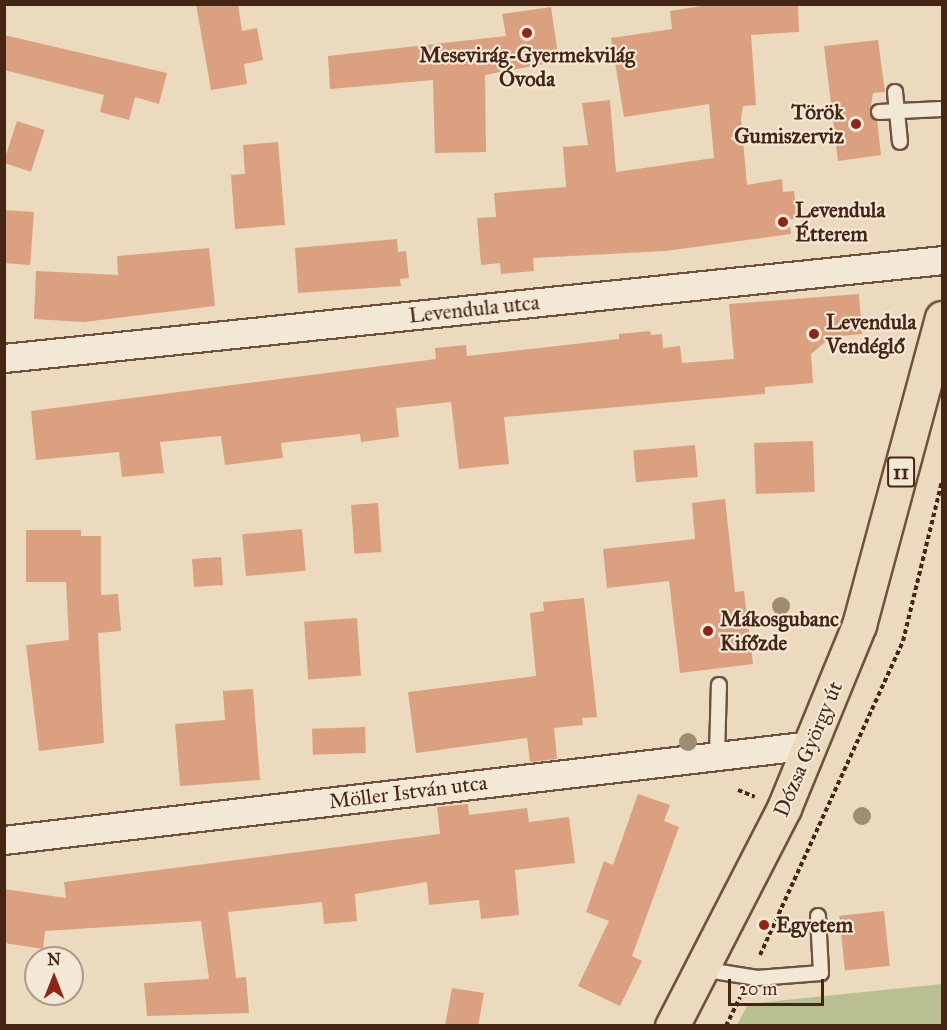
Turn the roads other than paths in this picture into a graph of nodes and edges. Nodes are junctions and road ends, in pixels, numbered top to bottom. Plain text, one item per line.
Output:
1 (895, 92) dead end
2 (897, 110) junction
3 (942, 110) edge
4 (879, 112) dead end
5 (900, 142) dead end
6 (942, 260) edge
7 (942, 318) edge
8 (4, 358) edge
9 (719, 685) dead end
10 (811, 745) junction
11 (717, 755) junction
12 (4, 840) edge
13 (818, 916) dead end
14 (701, 969) junction
15 (672, 1026) edge

1 - 2 lane
2 - 3 lane
2 - 4 lane
2 - 5 lane
6 - 8 street, Levendula utca
7 - 10 main road, Dózsa György út / 11
9 - 11 lane
10 - 11 street, Möller István utca
10 - 14 main road, Dózsa György út / 11
11 - 12 street, Möller István utca
13 - 14 lane
14 - 15 main road, Dózsa György út / 11

